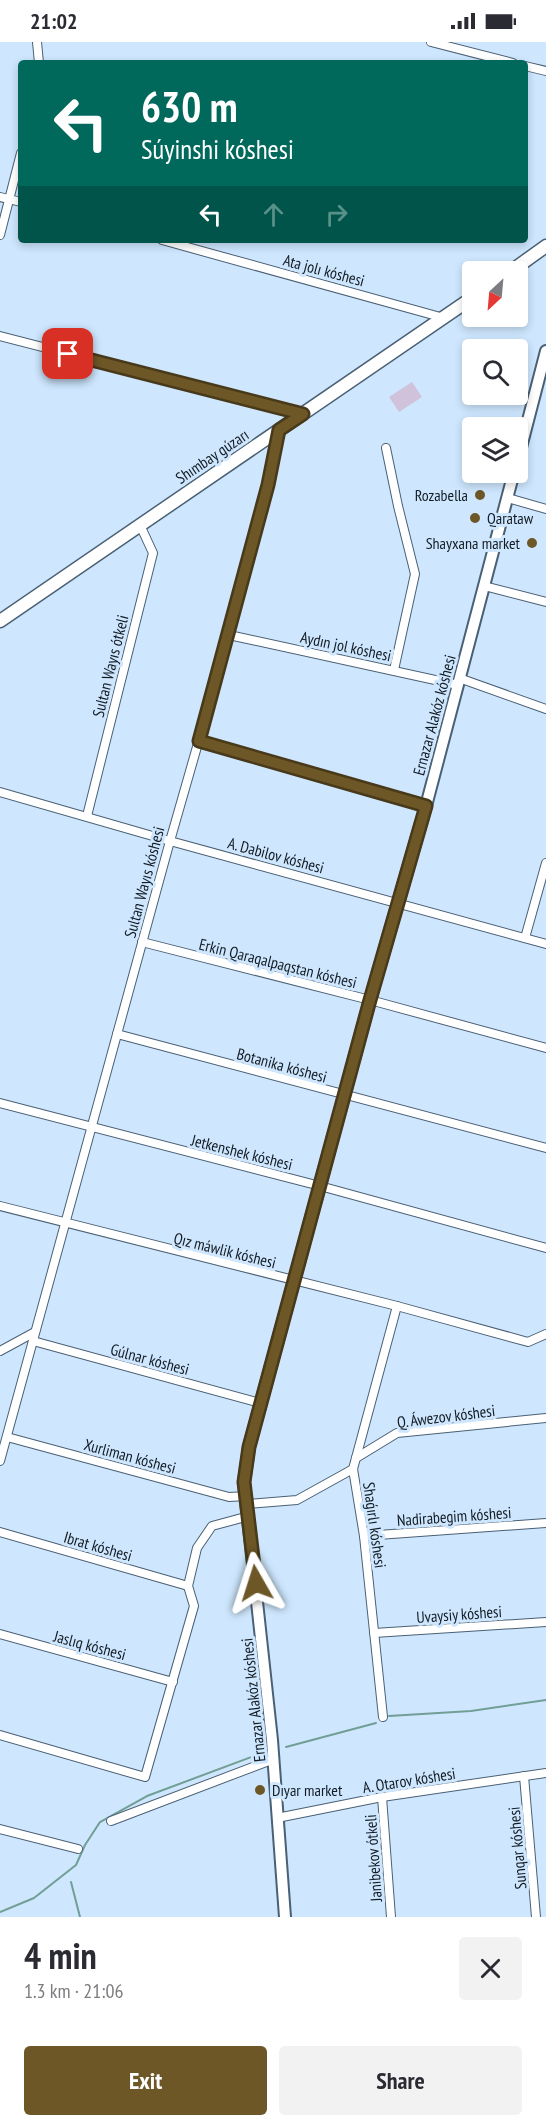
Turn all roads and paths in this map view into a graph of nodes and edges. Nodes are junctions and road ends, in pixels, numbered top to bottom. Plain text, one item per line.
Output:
1 (37, 42) edge
2 (431, 42) edge
3 (39, 60) edge
4 (501, 60) edge
5 (528, 67) edge
6 (546, 71) edge
7 (18, 164) edge
8 (0, 196) edge
9 (9, 199) junction
10 (18, 201) edge
11 (0, 235) edge
12 (173, 243) edge
13 (546, 246) edge
14 (525, 261) edge
15 (462, 305) edge
16 (444, 318) junction
17 (0, 336) edge
18 (546, 351) edge
19 (303, 414) junction
20 (528, 420) edge
21 (279, 430) junction
22 (386, 448) dead end
23 (511, 483) edge
24 (508, 498) junction
25 (546, 509) edge
26 (140, 525) junction
27 (484, 586) junction
28 (546, 602) edge
29 (0, 621) edge
30 (229, 635) junction
31 (394, 670) junction
32 (458, 681) junction
33 (546, 709) edge
34 (199, 741) junction
35 (0, 792) edge
36 (426, 806) junction
37 (87, 816) junction
38 (170, 841) junction
39 (546, 863) edge
40 (398, 902) junction
41 (525, 938) junction
42 (142, 942) junction
43 (546, 944) edge
44 (370, 1000) junction
45 (117, 1034) junction
46 (546, 1048) edge
47 (344, 1095) junction
48 (0, 1103) edge
49 (91, 1127) junction
50 (546, 1148) edge
51 (320, 1186) junction
52 (0, 1206) edge
53 (65, 1224) junction
54 (546, 1248) edge
55 (294, 1281) junction
56 (397, 1306) junction
57 (546, 1334) edge
58 (34, 1337) junction
59 (0, 1351) edge
60 (260, 1403) junction
61 (546, 1418) edge
62 (7, 1437) junction
63 (356, 1458) junction
64 (0, 1461) edge
65 (353, 1469) junction
66 (248, 1505) junction
67 (546, 1523) edge
68 (0, 1532) edge
69 (363, 1536) junction
70 (188, 1586) junction
71 (546, 1622) edge
72 (374, 1633) junction
73 (0, 1635) edge
74 (173, 1682) junction
75 (383, 1717) dead end
76 (0, 1735) edge
77 (274, 1759) junction
78 (546, 1773) edge
79 (524, 1776) junction
80 (382, 1797) junction
81 (277, 1818) junction
82 (111, 1821) dead end
83 (0, 1829) edge
84 (78, 1849) dead end
85 (285, 1917) edge
86 (391, 1917) edge
87 (536, 1917) edge

1 - 3 street
2 - 4 street
5 - 6 street
7 - 9 street
8 - 9 street
9 - 10 street
9 - 11 street
12 - 16 street, Ata jolı kóshesi
13 - 14 main road
15 - 16 main road, Shımbay gúzarı
16 - 19 main road, Shımbay gúzarı
17 - 19 street
18 - 20 main road
19 - 21 main road, Shımbay gúzarı
21 - 26 main road, Shımbay gúzarı
21 - 30 street, Sultan Wayıs kóshesi
22 - 31 street
23 - 24 main road, Ernazar Alakóz kóshesi
24 - 25 street
24 - 27 main road, Ernazar Alakóz kóshesi
26 - 29 main road, Shımbay gúzarı
26 - 37 street, Sultan Wayıs ótkeli
27 - 28 street
27 - 32 main road, Ernazar Alakóz kóshesi
30 - 31 street, Aydın jol kóshesi
30 - 34 street, Sultan Wayıs kóshesi
31 - 32 street, Aydın jol kóshesi
32 - 33 street, Aydın jol kóshesi
32 - 36 main road, Ernazar Alakóz kóshesi
34 - 36 street
34 - 38 street, Sultan Wayıs kóshesi
35 - 37 street, A. Dabilov kóshesi
36 - 40 main road, Ernazar Alakóz kóshesi
37 - 38 street, A. Dabilov kóshesi
38 - 40 street, A. Dabilov kóshesi
38 - 42 street, Sultan Wayıs kóshesi
39 - 41 street
40 - 41 street, A. Dabilov kóshesi
40 - 44 main road, Ernazar Alakóz kóshesi
41 - 43 street, A. Dabilov kóshesi
42 - 44 street, Erkin Qaraqalpaqstan kóshesi
42 - 45 street, Sultan Wayıs kóshesi
44 - 46 street, Erkin Qaraqalpaqstan kóshesi
44 - 47 main road, Ernazar Alakóz kóshesi
45 - 47 street, Botanika kóshesi
45 - 49 street, Sultan Wayıs kóshesi
47 - 50 street, Botanika kóshesi
47 - 51 main road, Ernazar Alakóz kóshesi
48 - 49 street, Jetkenshek kóshesi
49 - 51 street, Jetkenshek kóshesi
49 - 53 street, Sultan Wayıs kóshesi
51 - 54 street, Jetkenshek kóshesi
51 - 55 main road, Ernazar Alakóz kóshesi
52 - 53 street, Qız máwlik kóshesi
53 - 55 street, Qız máwlik kóshesi
53 - 58 street, Sultan Wayıs kóshesi
55 - 56 street, Qız máwlik kóshesi
55 - 60 main road, Ernazar Alakóz kóshesi
56 - 57 street, Qız máwlik kóshesi
56 - 63 street, Shaǵırlı kóshesi
58 - 59 street
58 - 60 street, Gúlnar kóshesi
58 - 62 street, Sultan Wayıs kóshesi
60 - 66 main road, Ernazar Alakóz kóshesi
61 - 63 street, Q. Áwezov kóshesi
62 - 64 street, Sultan Wayıs kóshesi
62 - 66 street, Xurliman kóshesi
63 - 65 street, Shaǵırlı kóshesi
65 - 66 street
65 - 69 street, Shaǵırlı kóshesi
66 - 70 street
66 - 77 main road, Ernazar Alakóz kóshesi
67 - 69 street, Nadirabegim kóshesi
68 - 70 street, Ibrat kóshesi
69 - 72 street, Shaǵırlı kóshesi
70 - 74 street
71 - 72 street, Uvaysiy kóshesi
72 - 75 street, Shaǵırlı kóshesi
73 - 74 street, Jaslıq kóshesi
74 - 76 street
77 - 81 main road, Ernazar Alakóz kóshesi
77 - 82 street
78 - 79 street, A. Otarov kóshesi
79 - 80 street, A. Otarov kóshesi
79 - 87 street, Sunqar kóshesi
80 - 81 street, A. Otarov kóshesi
80 - 86 street, Janibekov ótkeli
81 - 85 main road, Ernazar Alakóz kóshesi
83 - 84 street

